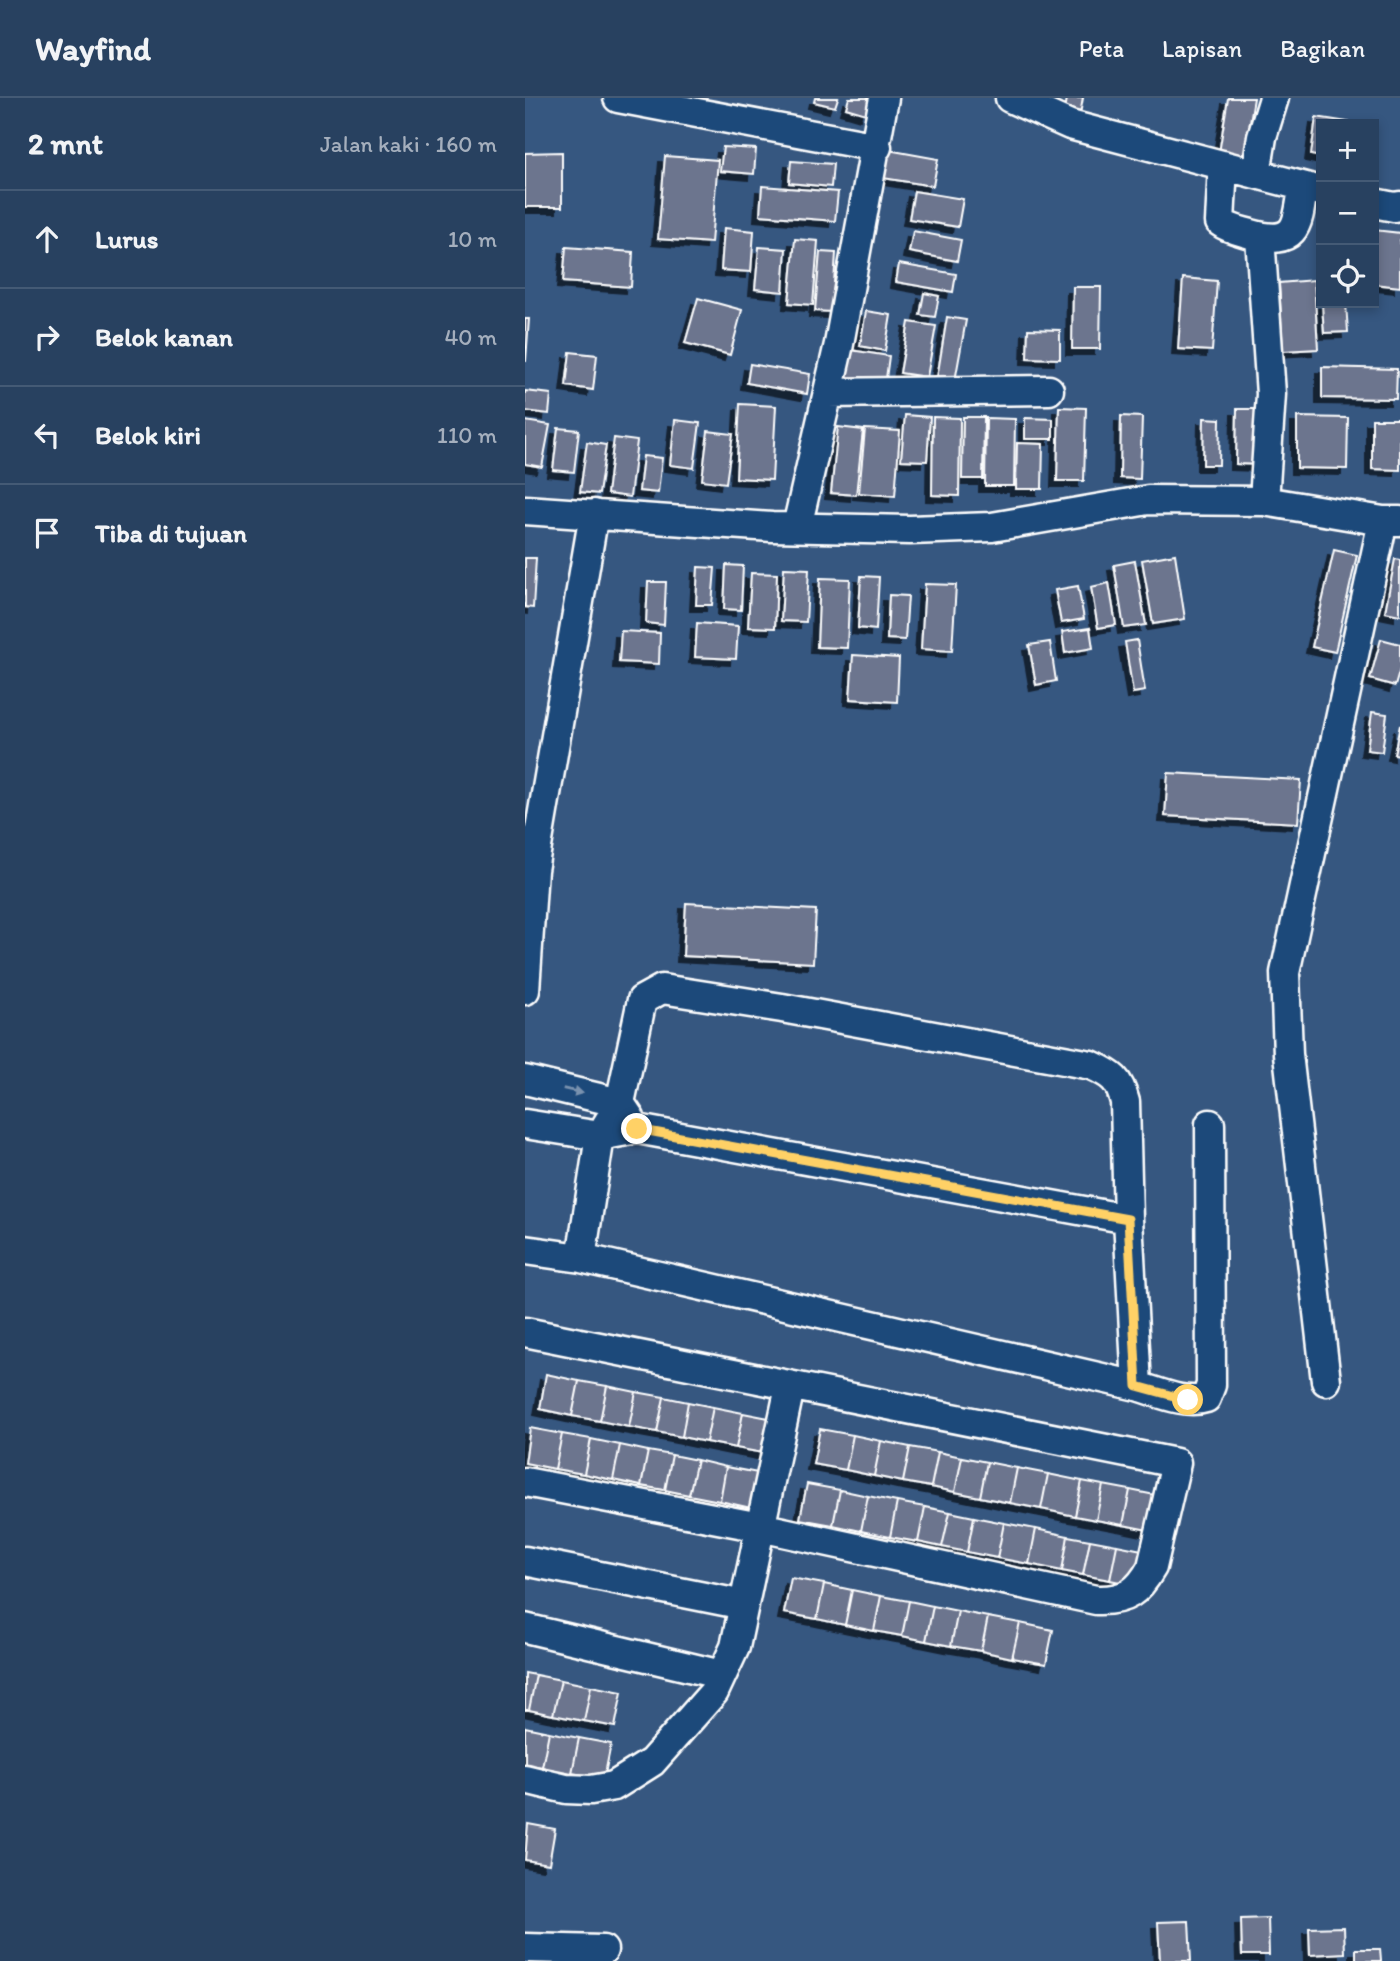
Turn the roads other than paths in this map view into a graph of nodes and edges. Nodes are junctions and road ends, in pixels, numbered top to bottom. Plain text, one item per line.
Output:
1 (618, 98) edge
2 (884, 98) edge
3 (1010, 98) edge
4 (1274, 98) edge
5 (877, 147) junction
6 (1223, 165) junction
7 (1256, 174) junction
8 (1312, 189) edge
9 (1379, 204) edge
10 (1400, 205) edge
11 (1260, 237) junction
12 (1049, 390) dead end
13 (828, 394) junction
14 (1263, 501) junction
15 (525, 510) edge
16 (594, 514) junction
17 (1391, 521) edge
18 (797, 527) junction
19 (529, 870) edge
20 (525, 988) edge
21 (525, 1080) edge
22 (620, 1102) junction
23 (525, 1125) edge
24 (1210, 1125) dead end
25 (637, 1129) junction
26 (600, 1136) junction
27 (1128, 1219) junction
28 (525, 1250) edge
29 (581, 1258) junction
30 (525, 1332) edge
31 (1326, 1381) dead end
32 (1137, 1386) junction
33 (790, 1387) junction
34 (525, 1482) edge
35 (760, 1527) junction
36 (525, 1560) edge
37 (744, 1605) junction
38 (525, 1628) edge
39 (722, 1675) junction
40 (525, 1779) edge
41 (525, 1948) edge
42 (603, 1951) dead end

1 - 5 street
2 - 5 street
3 - 6 street
4 - 7 street
5 - 13 street
6 - 7 street
6 - 11 street
7 - 8 street
8 - 11 street
9 - 10 street
11 - 14 street
12 - 13 street
13 - 18 street
14 - 17 street
14 - 18 street
15 - 16 street
16 - 18 street
16 - 19 street
17 - 31 street
19 - 20 street
21 -> 22 street
22 - 25 street
22 - 26 street
22 - 27 street
23 - 26 street
24 - 32 street
25 - 26 street
25 - 27 street
26 - 29 street
27 - 32 street
28 - 29 street
29 - 32 street
30 - 33 street
33 - 35 street
33 - 35 street
34 - 35 street
35 - 37 street
36 - 37 street
37 - 39 street
38 - 39 street
39 - 40 street
41 - 42 street

